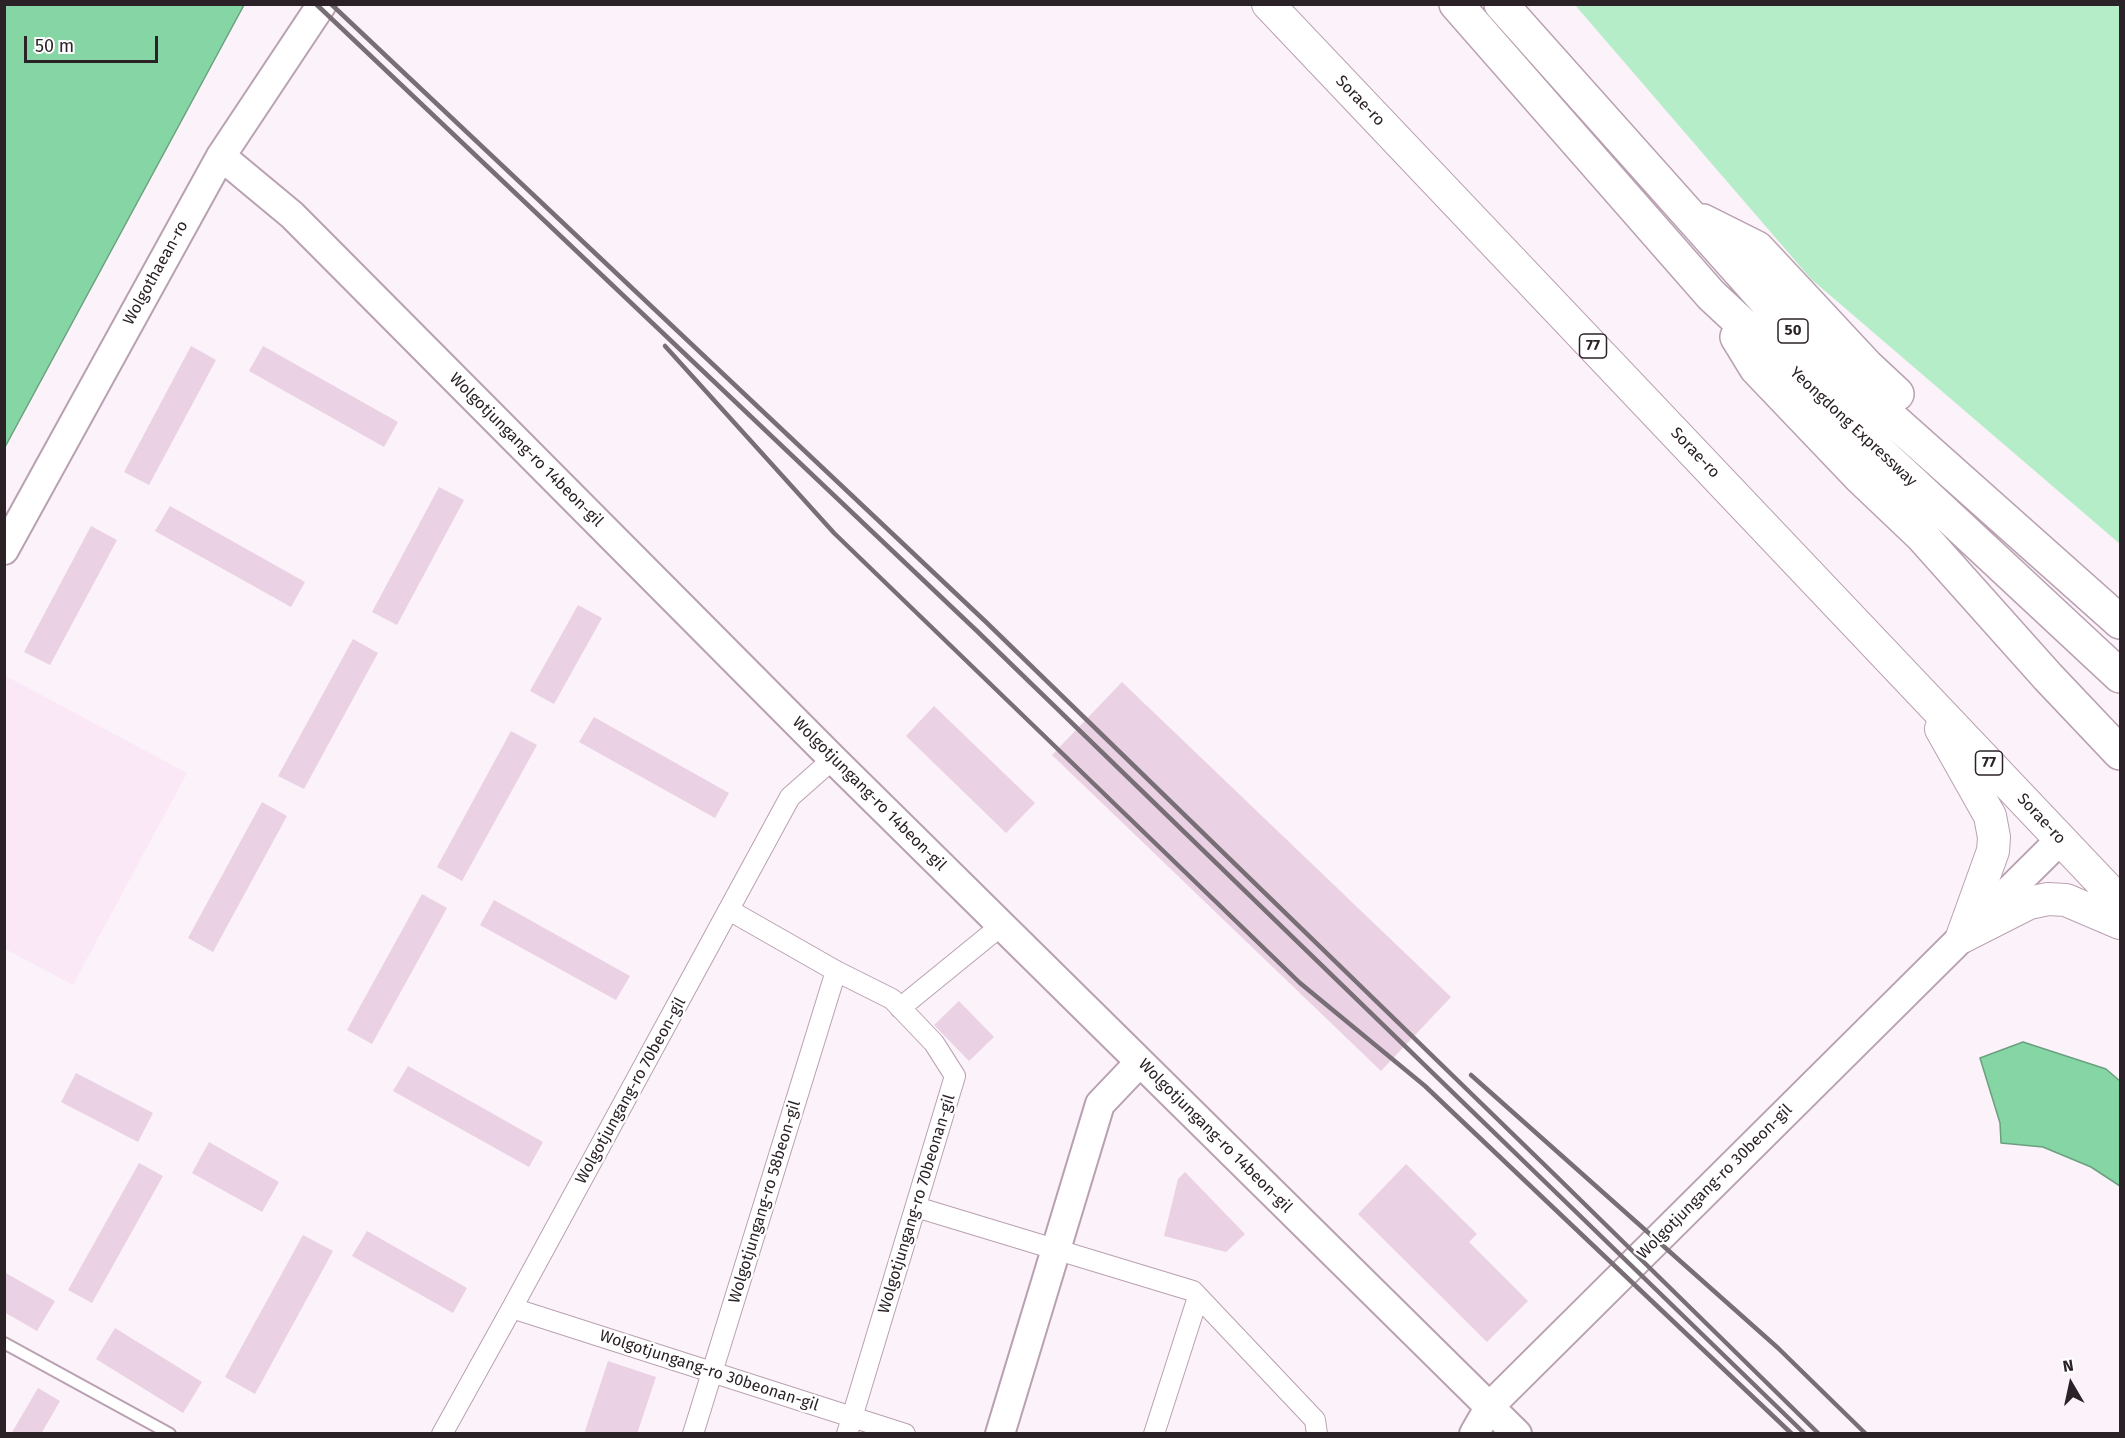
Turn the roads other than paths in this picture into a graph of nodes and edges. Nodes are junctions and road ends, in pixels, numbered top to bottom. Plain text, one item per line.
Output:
1 (322, 4) edge
2 (1268, 4) edge
3 (1456, 4) edge
4 (1501, 4) edge
5 (221, 156) junction
6 (1688, 214) junction
7 (1711, 295) junction
8 (4, 550) edge
9 (2121, 597) edge
10 (2121, 622) edge
11 (2121, 676) edge
12 (1918, 687) junction
13 (2121, 753) edge
14 (833, 759) junction
15 (2060, 840) junction
16 (2121, 902) edge
17 (729, 910) junction
18 (2121, 923) edge
19 (1002, 925) junction
20 (1962, 937) junction
21 (836, 971) junction
22 (900, 1008) junction
23 (1140, 1062) junction
24 (916, 1207) junction
25 (1056, 1249) junction
26 (1198, 1297) junction
27 (512, 1308) junction
28 (4, 1343) edge
29 (712, 1372) junction
30 (1490, 1406) junction
31 (850, 1425) edge
32 (170, 1434) edge
33 (442, 1434) edge
34 (693, 1434) edge
35 (905, 1434) edge
36 (1000, 1434) edge
37 (1154, 1434) edge
38 (1317, 1434) edge
39 (1474, 1434) edge
40 (1517, 1434) edge

1 - 5 street, Wolgothaean-ro
2 - 12 main road, Sorae-ro / 77
3 - 7 highway, Yeongdong Expressway / 50
4 - 6 highway, Yeongdong Expressway / 50
5 - 8 street, Wolgothaean-ro
5 - 14 street, Wolgotjungang-ro 14beon-gil
6 - 9 highway
6 - 10 highway, Yeongdong Expressway / 50
7 - 11 highway, Yeongdong Expressway / 50
7 - 13 highway
12 - 15 main road, Sorae-ro / 77
12 - 20 main road
14 - 17 street, Wolgotjungang-ro 70beon-gil
14 - 19 street, Wolgotjungang-ro 14beon-gil
15 - 16 main road, Sorae-ro / 77
15 - 20 street, Wolgotjungang-ro 30beon-gil
17 - 21 street, Wolgotjungang-ro 70beonan-gil
17 - 27 street, Wolgotjungang-ro 70beon-gil
18 - 20 main road
19 - 22 street
19 - 23 street, Wolgotjungang-ro 14beon-gil
20 - 30 street, Wolgotjungang-ro 30beon-gil
21 - 22 street, Wolgotjungang-ro 70beonan-gil
21 - 29 street, Wolgotjungang-ro 58beon-gil
22 - 24 street, Wolgotjungang-ro 70beonan-gil
23 - 25 street
23 - 30 street, Wolgotjungang-ro 14beon-gil
24 - 25 street
24 - 31 street, Wolgotjungang-ro 70beonan-gil
25 - 26 street
25 - 36 street
26 - 37 street
26 - 38 street
27 - 29 street, Wolgotjungang-ro 30beonan-gil
27 - 33 street, Wolgotjungang-ro 70beon-gil
28 - 32 lane
29 - 31 street, Wolgotjungang-ro 30beonan-gil
29 - 34 street, Wolgotjungang-ro 58beon-gil
30 - 39 street, Wolgotjungang-ro 30beon-gil
30 - 40 street, Wolgotjungang-ro 14beon-gil
31 - 35 street, Wolgotjungang-ro 30beonan-gil

